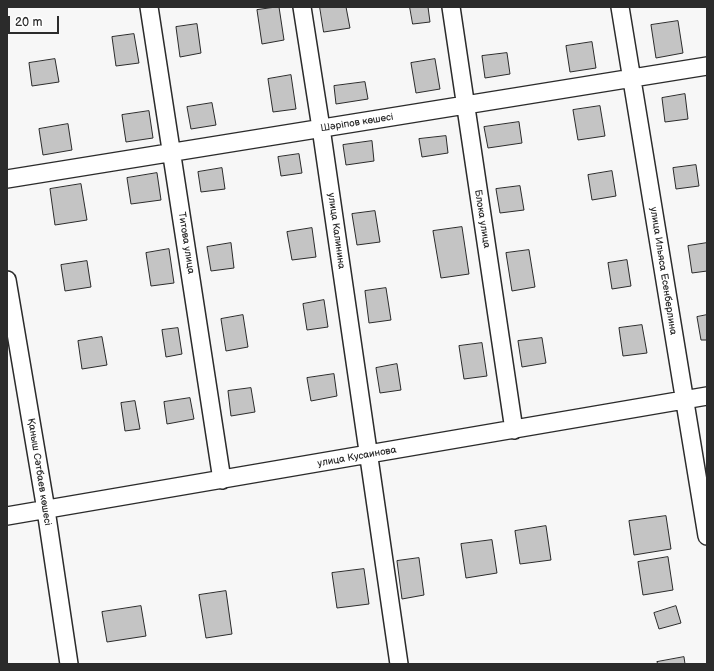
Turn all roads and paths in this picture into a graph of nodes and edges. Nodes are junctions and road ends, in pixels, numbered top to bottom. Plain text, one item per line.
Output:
1 (149, 7) edge
2 (302, 7) edge
3 (451, 7) edge
4 (620, 7) edge
5 (707, 66) edge
6 (632, 78) junction
7 (465, 105) junction
8 (321, 128) junction
9 (172, 152) junction
10 (7, 179) edge
11 (7, 280) edge
12 (707, 396) edge
13 (685, 401) junction
14 (514, 430) junction
15 (368, 455) junction
16 (222, 480) junction
17 (46, 510) junction
18 (7, 516) edge
19 (707, 536) edge
20 (68, 664) edge
21 (399, 664) edge

1 - 9 street, Титова улица
2 - 8 street, улица Калинина
3 - 7 street, Блока улица
4 - 6 street, улица Ильяса Есенберлина
5 - 6 street, Шәріпов көшесі
6 - 7 street, Шәріпов көшесі
6 - 13 street, улица Ильяса Есенберлина
7 - 8 street, Шәріпов көшесі
7 - 14 street, Блока улица
8 - 9 street, Шәріпов көшесі
8 - 15 street, улица Калинина
9 - 10 street, Шәріпов көшесі
9 - 16 street, Титова улица
11 - 17 street, Қаныш Сәтбаев көшесі
12 - 13 street, улица Кусаинова
13 - 14 street, улица Кусаинова
13 - 19 street, улица Ильяса Есенберлина
14 - 15 street, улица Кусаинова
15 - 16 street, улица Кусаинова
15 - 21 street, улица Калинина
16 - 17 street, улица Кусаинова
17 - 18 street, улица Кусаинова
17 - 20 street, Қаныш Сәтбаев көшесі

